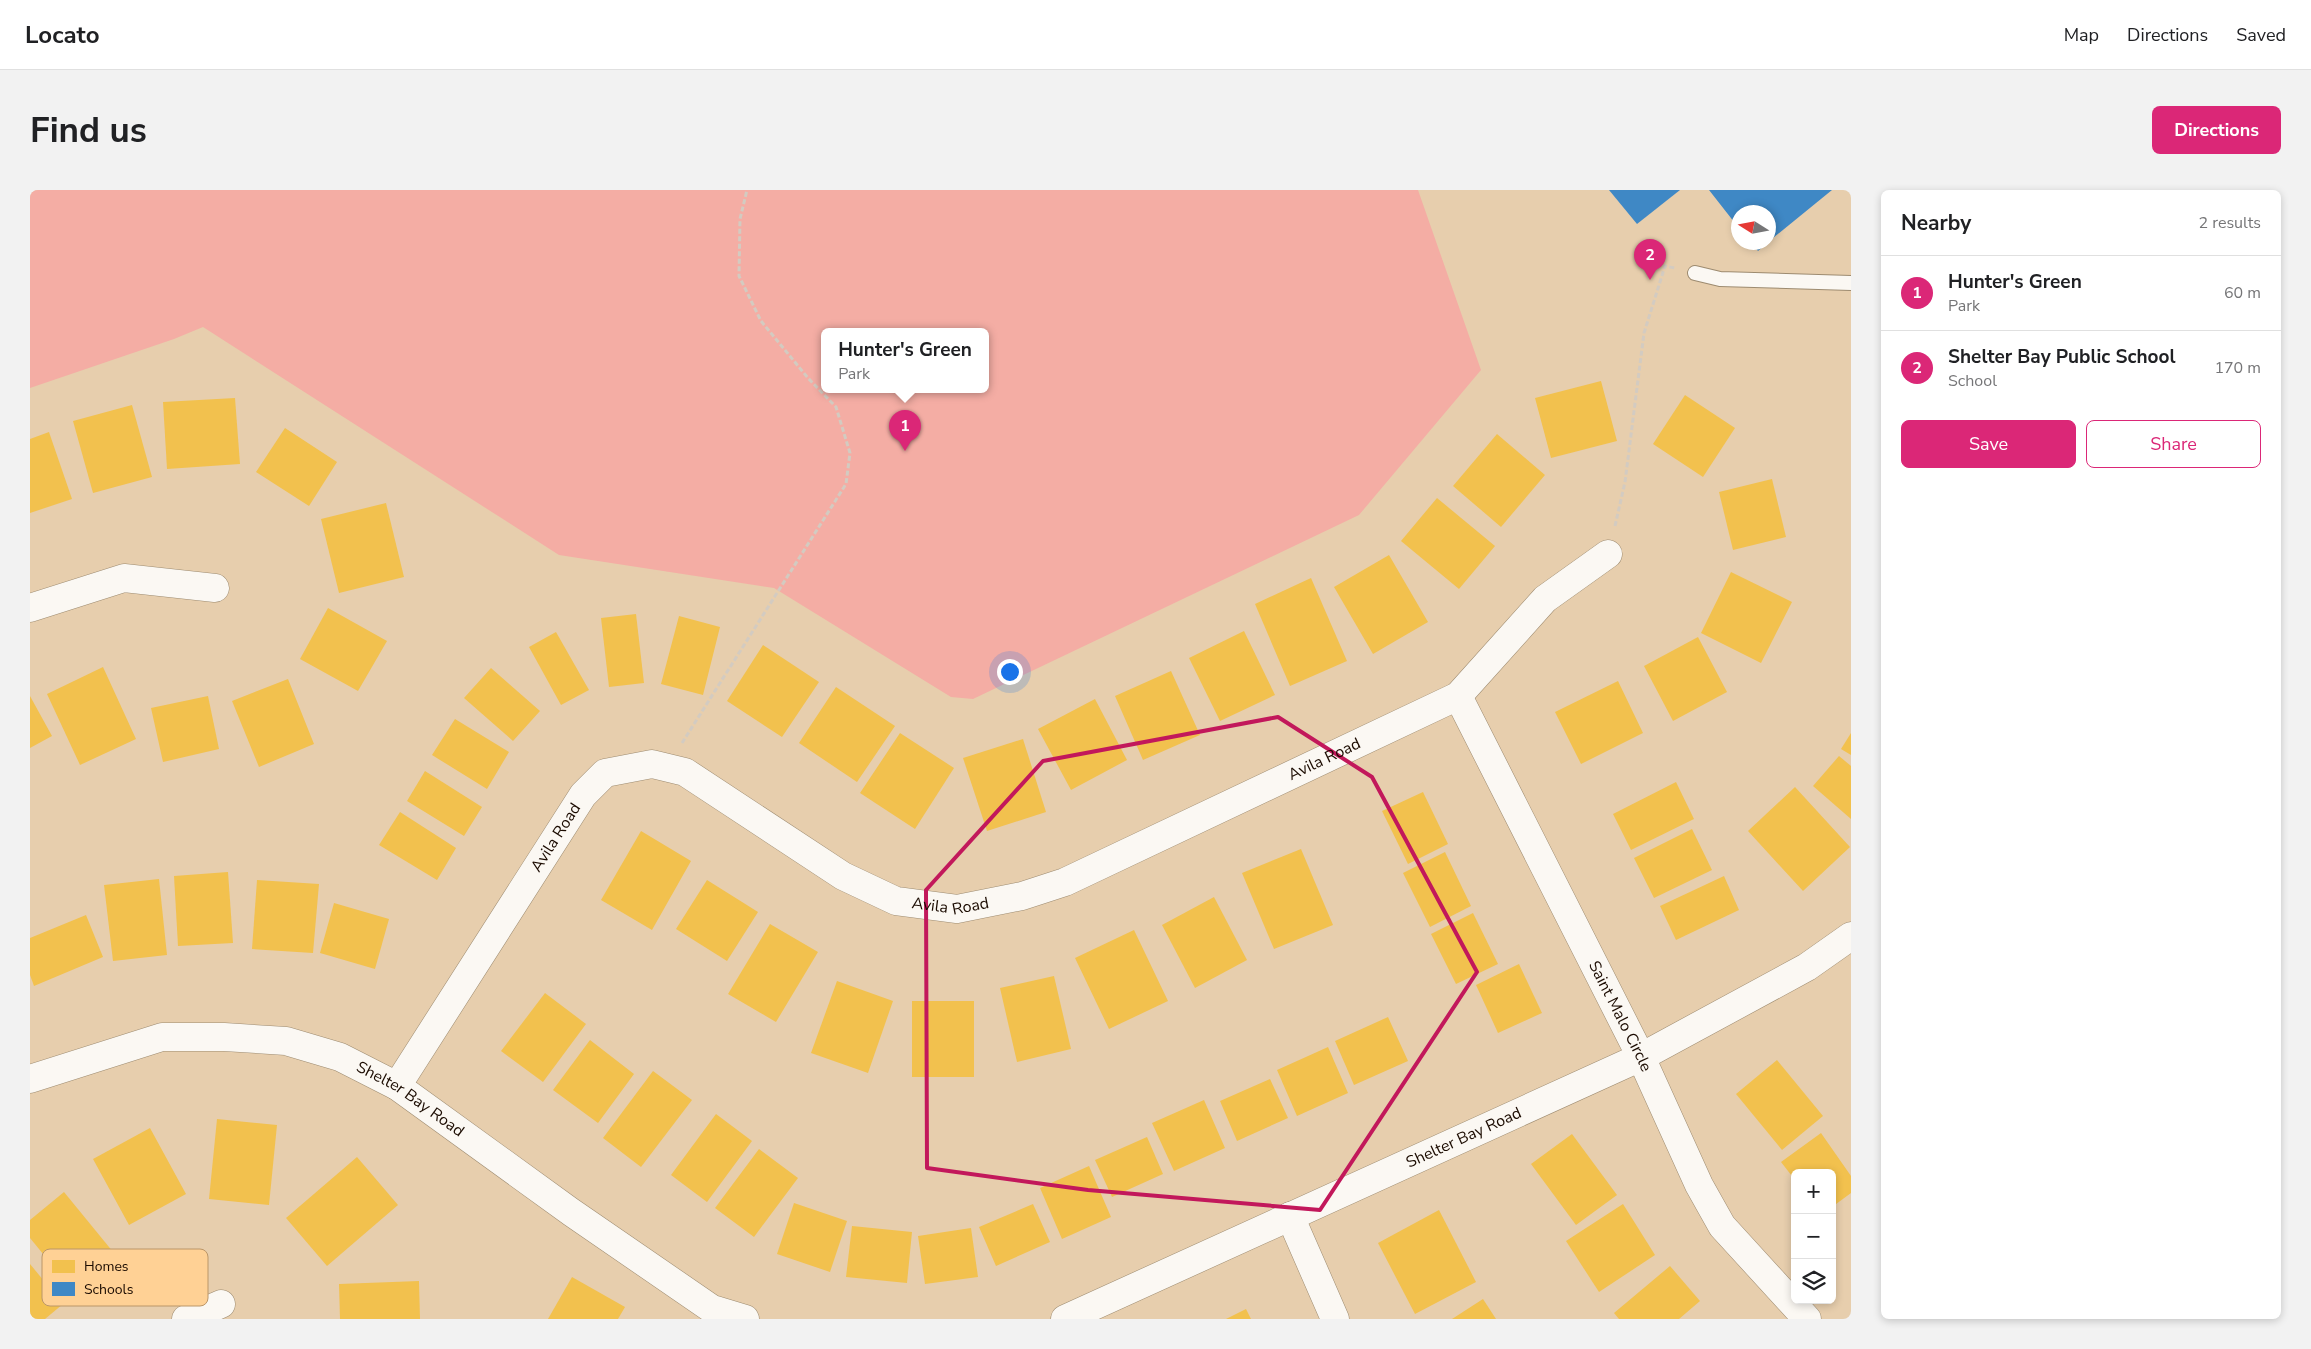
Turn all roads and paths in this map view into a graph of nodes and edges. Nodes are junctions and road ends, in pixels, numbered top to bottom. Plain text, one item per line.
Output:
1 (747, 190) edge
2 (1666, 266) dead end
3 (1695, 274) dead end
4 (1851, 283) edge
5 (821, 391) edge
6 (822, 393) edge
7 (1608, 554) joint
8 (215, 588) dead end
9 (30, 608) edge
10 (1458, 696) junction
11 (666, 768) junction
12 (1851, 936) edge
13 (1641, 1057) junction
14 (30, 1079) edge
15 (397, 1086) junction
16 (1290, 1216) junction
17 (222, 1304) dead end
18 (709, 1314) edge
19 (186, 1319) edge
20 (745, 1319) edge
21 (1065, 1319) edge
22 (1335, 1319) edge
23 (1807, 1319) edge

1 - 5 path
2 - 7 path
3 - 4 lane
6 - 11 path
7 - 10 street, Avila Road
8 - 9 street
10 - 11 street, Avila Road
10 - 13 street, Saint Malo Circle
11 - 15 street, Avila Road
12 - 13 street, Shelter Bay Road
13 - 16 street, Shelter Bay Road
13 - 23 street, Saint Malo Circle
14 - 15 street, Shelter Bay Road
15 - 18 street, Shelter Bay Road
16 - 21 street, Shelter Bay Road
16 - 22 street
17 - 19 street
18 - 20 street, Shelter Bay Road

